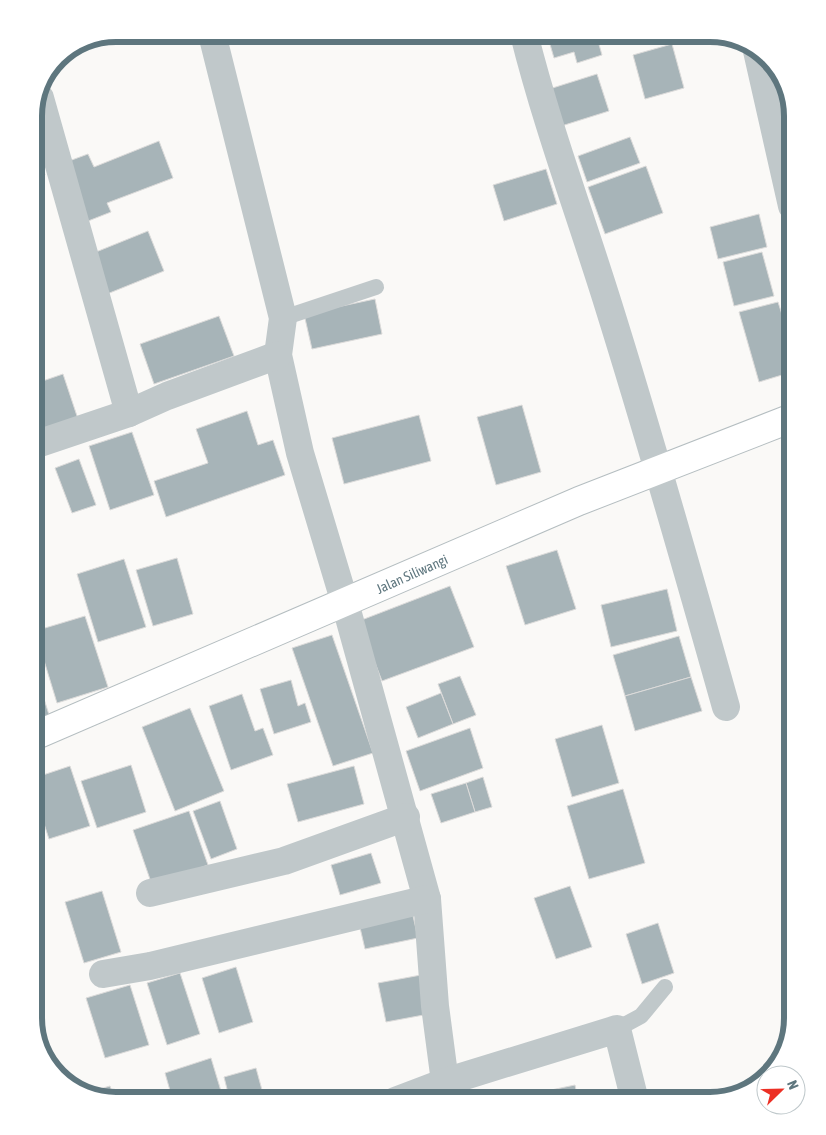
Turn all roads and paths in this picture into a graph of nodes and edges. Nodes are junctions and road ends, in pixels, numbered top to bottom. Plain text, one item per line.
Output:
1 (214, 42) edge
2 (526, 43) edge
3 (759, 62) edge
4 (43, 110) edge
5 (784, 171) edge
6 (376, 287) dead end
7 (282, 318) junction
8 (278, 355) junction
9 (129, 414) junction
10 (784, 421) edge
11 (43, 442) edge
12 (660, 468) junction
13 (345, 603) junction
14 (726, 707) dead end
15 (42, 732) edge
16 (406, 818) junction
17 (150, 893) dead end
18 (427, 899) junction
19 (103, 974) dead end
20 (665, 987) dead end
21 (618, 1029) junction
22 (445, 1082) junction
23 (426, 1092) edge
24 (633, 1092) edge

1 - 7 street
2 - 12 street
3 - 5 street
4 - 9 street
6 - 7 lane
7 - 8 street
8 - 9 street
8 - 13 street
9 - 11 street
10 - 12 street, Jalan Siliwangi
12 - 13 street, Jalan Siliwangi
12 - 14 street
13 - 15 street, Jalan Siliwangi
13 - 16 street
16 - 17 street
16 - 18 street
18 - 19 street
18 - 22 street
20 - 21 lane
21 - 22 street
21 - 24 street
22 - 23 street

